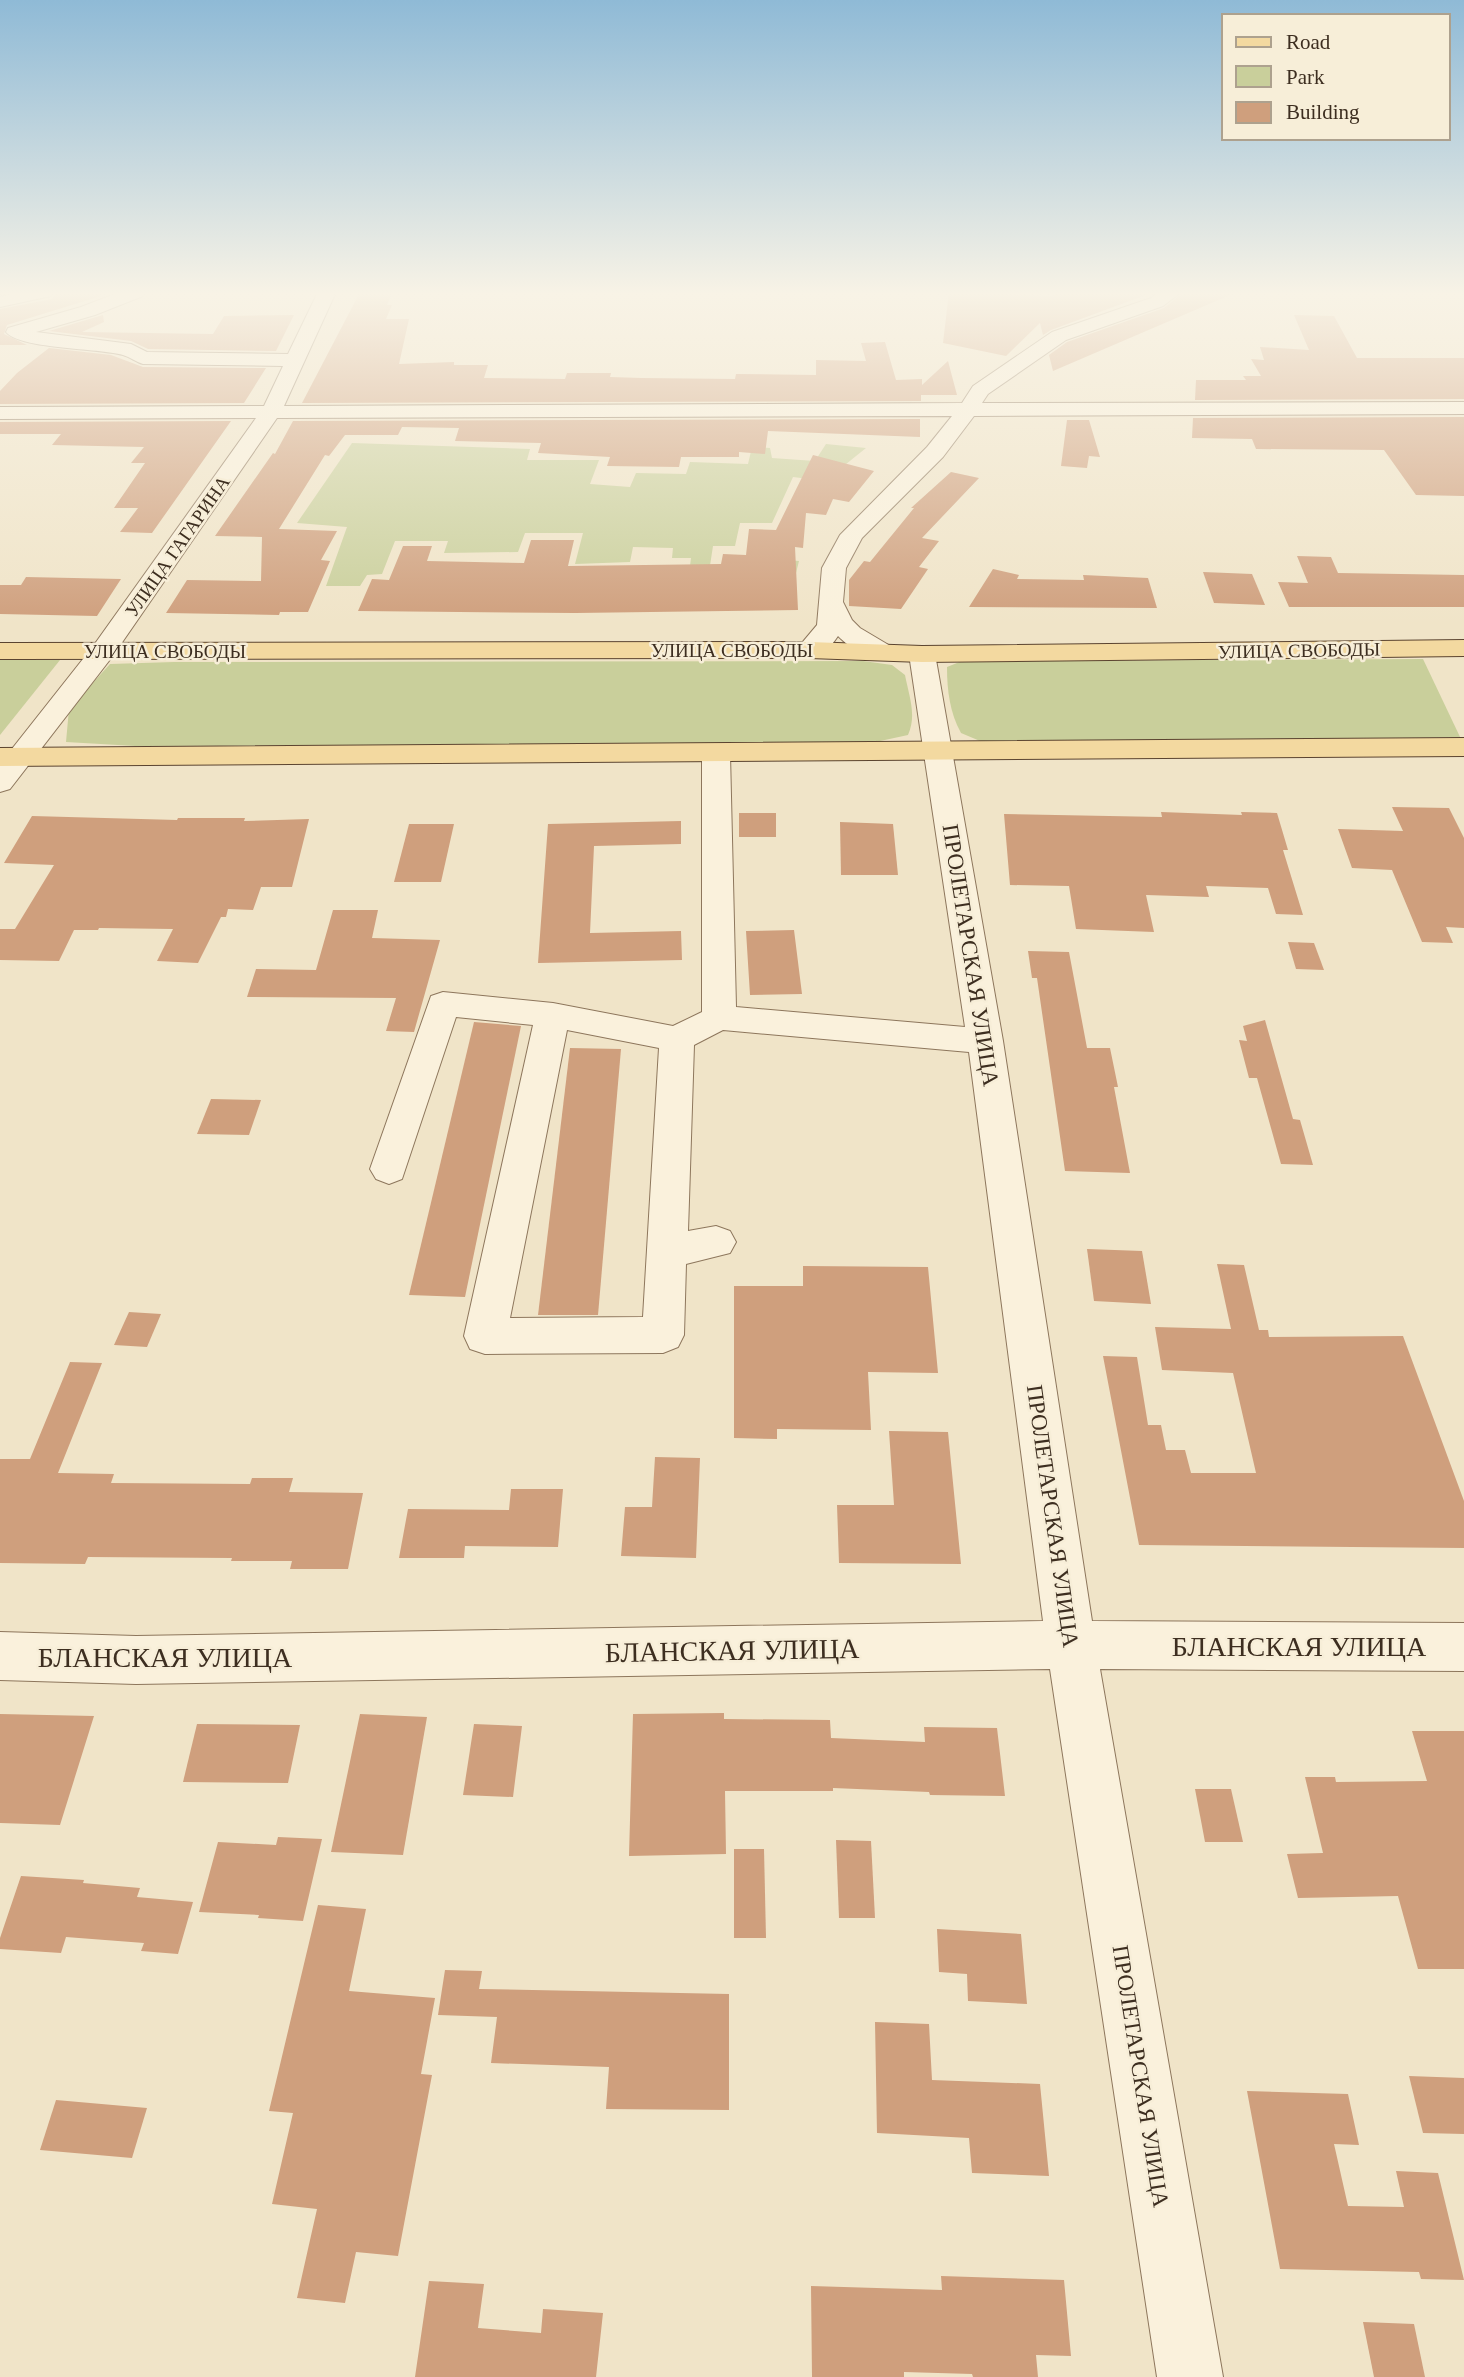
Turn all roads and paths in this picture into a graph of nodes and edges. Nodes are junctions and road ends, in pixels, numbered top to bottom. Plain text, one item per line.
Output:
1 (275, 403) edge
2 (972, 403) edge
3 (1464, 408) edge
4 (968, 410) junction
5 (271, 412) junction
6 (0, 413) edge
7 (830, 603) junction
8 (1464, 648) edge
9 (809, 650) junction
10 (0, 651) edge
11 (103, 651) junction
12 (884, 653) junction
13 (922, 654) junction
14 (1464, 747) edge
15 (937, 751) junction
16 (716, 754) junction
17 (9, 757) edge
18 (0, 783) edge
19 (553, 1015) junction
20 (719, 1018) junction
21 (677, 1039) junction
22 (985, 1041) junction
23 (389, 1169) dead end
24 (716, 1242) dead end
25 (668, 1251) junction
26 (1071, 1645) junction
27 (1464, 1647) edge
28 (0, 1656) edge
29 (1190, 2377) edge

1 - 5 street, УЛИЦА ГАГАРИНА
2 - 4 street
3 - 4 street
4 - 5 street
4 - 7 street
5 - 6 street
5 - 11 street, УЛИЦА ГАГАРИНА
7 - 9 street
7 - 12 street
8 - 13 main road, УЛИЦА СВОБОДЫ
9 - 11 main road, УЛИЦА СВОБОДЫ
9 - 12 main road, УЛИЦА СВОБОДЫ
10 - 11 main road, УЛИЦА СВОБОДЫ
11 - 17 street, УЛИЦА ГАГАРИНА
12 - 13 main road, УЛИЦА СВОБОДЫ
13 - 15 street, ПРОЛЕТАРСКАЯ УЛИЦА
14 - 15 main road
15 - 16 main road
15 - 22 street, ПРОЛЕТАРСКАЯ УЛИЦА
16 - 17 main road
16 - 20 street
17 - 18 street, УЛИЦА ГАГАРИНА
19 - 21 street
19 - 23 street
19 - 25 street
20 - 21 street
20 - 22 street
21 - 25 street
22 - 26 street, ПРОЛЕТАРСКАЯ УЛИЦА
24 - 25 street
26 - 27 street, БЛАНСКАЯ УЛИЦА
26 - 28 street, БЛАНСКАЯ УЛИЦА
26 - 29 street, ПРОЛЕТАРСКАЯ УЛИЦА

